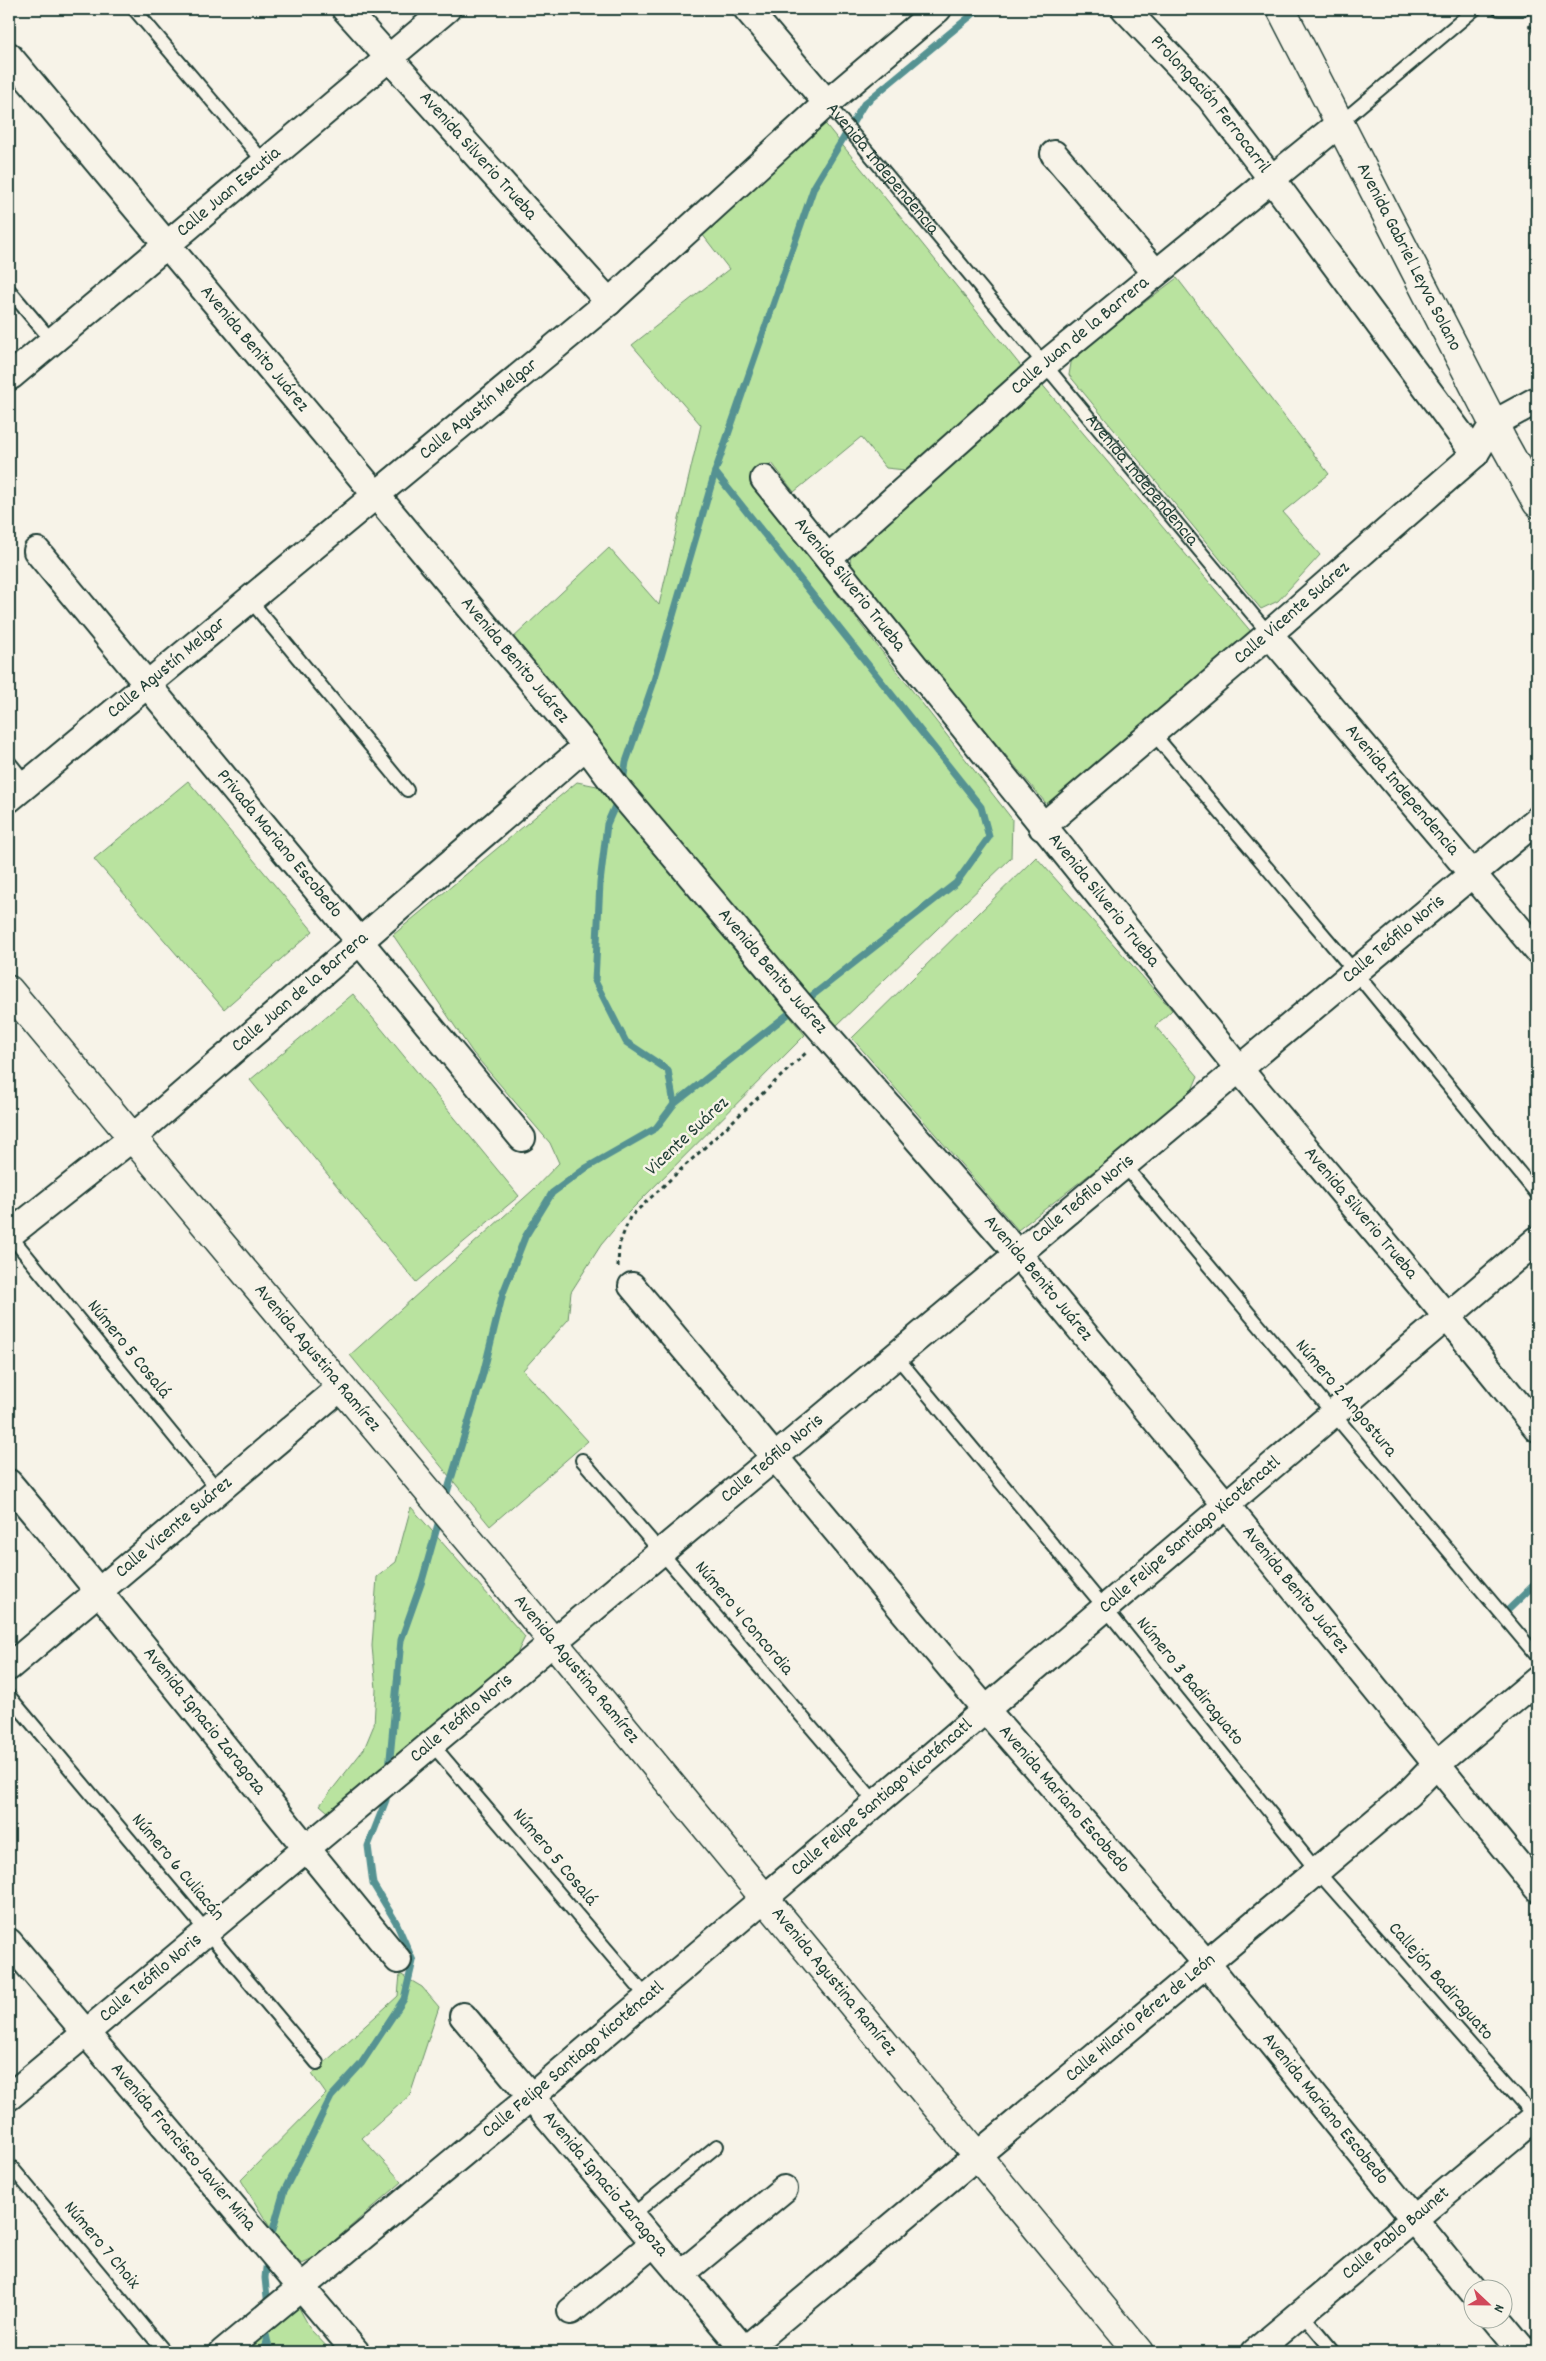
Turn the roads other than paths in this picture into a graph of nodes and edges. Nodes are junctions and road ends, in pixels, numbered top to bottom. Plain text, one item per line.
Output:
1 (134, 9) edge
2 (345, 9) edge
3 (447, 9) edge
4 (747, 9) edge
5 (938, 9) edge
6 (1126, 9) edge
7 (1281, 9) edge
8 (1475, 9) edge
9 (1499, 9) edge
10 (1523, 9) edge
11 (9, 56) edge
12 (388, 57) junction
13 (827, 103) junction
14 (1340, 123) junction
15 (1054, 154) dead end
16 (265, 163) junction
17 (1271, 178) junction
18 (167, 245) junction
19 (1156, 273) junction
20 (9, 290) edge
21 (610, 302) junction
22 (52, 341) junction
23 (1044, 365) junction
24 (11, 376) dead end
25 (1537, 400) edge
26 (1493, 424) junction
27 (1475, 454) junction
28 (764, 479) dead end
29 (377, 495) junction
30 (1537, 504) edge
31 (37, 551) dead end
32 (828, 558) junction
33 (250, 600) junction
34 (1269, 634) junction
35 (148, 685) junction
36 (1152, 732) junction
37 (586, 746) junction
38 (9, 762) edge
39 (407, 790) dead end
40 (18, 791) edge
41 (1537, 820) edge
42 (1042, 827) junction
43 (1473, 874) junction
44 (359, 941) junction
45 (1537, 950) edge
46 (1355, 972) junction
47 (9, 990) edge
48 (1239, 1069) junction
49 (132, 1138) junction
50 (522, 1138) dead end
51 (1124, 1165) junction
52 (1537, 1194) edge
53 (9, 1235) edge
54 (1537, 1240) edge
55 (1018, 1254) junction
56 (632, 1286) road end
57 (1447, 1316) junction
58 (896, 1356) junction
59 (340, 1388) junction
60 (1332, 1414) junction
61 (1537, 1428) edge
62 (775, 1457) junction
63 (582, 1460) dead end
64 (9, 1483) edge
65 (217, 1489) junction
66 (1226, 1505) junction
67 (662, 1552) junction
68 (100, 1590) junction
69 (1106, 1608) junction
70 (553, 1642) junction
71 (1537, 1656) edge
72 (9, 1667) edge
73 (1537, 1680) edge
74 (9, 1696) edge
75 (986, 1710) junction
76 (431, 1742) junction
77 (1436, 1765) junction
78 (876, 1803) junction
79 (305, 1848) junction
80 (1317, 1871) junction
81 (1537, 1888) edge
82 (764, 1898) junction
83 (206, 1931) junction
84 (9, 1942) edge
85 (398, 1960) dead end
86 (1206, 1964) junction
87 (647, 1997) junction
88 (463, 2016) dead end
89 (84, 2033) junction
90 (317, 2064) dead end
91 (531, 2097) junction
92 (9, 2098) edge
93 (1536, 2118) edge
94 (717, 2146) dead end
95 (977, 2156) junction
96 (9, 2164) edge
97 (784, 2189) dead end
98 (631, 2216) junction
99 (1412, 2220) junction
100 (654, 2243) junction
101 (681, 2274) junction
102 (1464, 2281) edge
103 (302, 2286) junction
104 (571, 2311) dead end
105 (1302, 2314) junction
106 (1503, 2328) edge
107 (165, 2352) edge
108 (223, 2352) edge
109 (356, 2352) edge
110 (744, 2352) edge
111 (1138, 2352) edge
112 (1255, 2352) edge
113 (1334, 2352) edge
114 (1523, 2352) edge

1 - 16 lane
2 - 12 street, Avenida Silverio Trueba
3 - 12 street, Calle Juan Escutia
4 - 13 street, Avenida Independencia
5 - 13 street, Calle Agustín Melgar
6 - 17 street, Prolongación Ferrocarril
7 - 14 street, Avenida Gabriel Leyva Solano
8 - 14 lane
9 - 10 lane
11 - 18 street, Avenida Benito Juárez
12 - 16 street, Calle Juan Escutia
12 - 21 street, Avenida Silverio Trueba
13 - 21 street, Calle Agustín Melgar
13 - 23 lane, Avenida Independencia
14 - 17 street, Calle Juan de la Barrera
14 - 26 street, Avenida Gabriel Leyva Solano
15 - 19 street
16 - 18 street, Calle Juan Escutia
17 - 19 street, Calle Juan de la Barrera
17 - 27 street, Prolongación Ferrocarril
18 - 22 street, Calle Juan Escutia
18 - 29 street, Avenida Benito Juárez
19 - 23 street, Calle Juan de la Barrera
20 - 22 lane
21 - 29 street, Calle Agustín Melgar
22 - 24 street, Calle Juan Escutia
23 - 32 street, Calle Juan de la Barrera
23 - 34 lane, Avenida Independencia
25 - 26 street
26 - 27 street, Calle Vicente Suárez
26 - 30 street, Avenida Gabriel Leyva Solano
27 - 34 street, Calle Vicente Suárez
28 - 32 street, Avenida Silverio Trueba
29 - 33 street, Calle Agustín Melgar
29 - 37 street, Avenida Benito Juárez
31 - 35 street, Privada Mariano Escobedo
32 - 42 street, Avenida Silverio Trueba
33 - 35 street, Calle Agustín Melgar
33 - 39 lane
34 - 36 street, Calle Vicente Suárez
34 - 43 street, Avenida Independencia
35 - 40 street, Calle Agustín Melgar
35 - 44 street, Privada Mariano Escobedo
36 - 42 street, Calle Vicente Suárez
36 - 46 lane
37 - 44 street, Calle Juan de la Barrera
37 - 55 street, Avenida Benito Juárez
38 - 40 lane
41 - 43 street, Calle Teófilo Noris
42 - 48 street, Avenida Silverio Trueba
43 - 45 street, Avenida Independencia
43 - 46 street, Calle Teófilo Noris
44 - 49 street, Calle Juan de la Barrera
44 - 50 street, Privada Mariano Escobedo
46 - 48 street, Calle Teófilo Noris
46 - 52 lane
47 - 49 street, Avenida Agustina Ramírez
48 - 51 street, Calle Teófilo Noris
48 - 57 street, Avenida Silverio Trueba
49 - 53 street, Calle Juan de la Barrera
49 - 59 street, Avenida Agustina Ramírez
51 - 55 street, Calle Teófilo Noris
51 - 60 lane, Número 2 Angostura
53 - 65 lane, Número 5 Cosalá
54 - 57 street, Calle Felipe Santiago Xicoténcatl
55 - 58 street, Calle Teófilo Noris
55 - 66 street, Avenida Benito Juárez
56 - 62 street, Avenida Mariano Escobedo
57 - 60 street, Calle Felipe Santiago Xicoténcatl
57 - 61 street, Avenida Silverio Trueba
58 - 62 street, Calle Teófilo Noris
58 - 69 lane, Número 3 Badiraguato
59 - 65 street, Calle Vicente Suárez
59 - 70 street, Avenida Agustina Ramírez
60 - 66 street, Calle Felipe Santiago Xicoténcatl
60 - 71 lane, Número 2 Angostura
62 - 67 street, Calle Teófilo Noris
62 - 75 street, Avenida Mariano Escobedo
63 - 67 lane, Número 4 Concordia
64 - 68 street, Avenida Ignacio Zaragoza
65 - 68 street, Calle Vicente Suárez
66 - 69 street, Calle Felipe Santiago Xicoténcatl
66 - 77 street, Avenida Benito Juárez
67 - 70 street, Calle Teófilo Noris
67 - 78 lane, Número 4 Concordia
68 - 72 street, Calle Vicente Suárez
68 - 79 street, Avenida Ignacio Zaragoza
69 - 75 street, Calle Felipe Santiago Xicoténcatl
69 - 80 lane, Número 3 Badiraguato
70 - 76 street, Calle Teófilo Noris
70 - 82 street, Avenida Agustina Ramírez
73 - 77 street, Calle Hilario Pérez de León
74 - 83 lane, Número 6 Culiacán
75 - 78 street, Calle Felipe Santiago Xicoténcatl
75 - 86 street, Avenida Mariano Escobedo
76 - 79 street, Calle Teófilo Noris
76 - 87 lane, Número 5 Cosalá
77 - 80 street, Calle Hilario Pérez de León
77 - 81 street, Avenida Benito Juárez
78 - 82 street, Calle Felipe Santiago Xicoténcatl
79 - 83 street, Calle Teófilo Noris
79 - 85 street, Avenida Ignacio Zaragoza
80 - 86 street, Calle Hilario Pérez de León
80 - 93 lane, Callejón Badiraguato
82 - 87 street, Calle Felipe Santiago Xicoténcatl
82 - 95 street, Avenida Agustina Ramírez
83 - 89 street, Calle Teófilo Noris
83 - 90 lane, Número 6 Culiacán
84 - 89 street, Avenida Francisco Javier Mina
86 - 95 street, Calle Hilario Pérez de León
86 - 99 street, Avenida Mariano Escobedo
87 - 91 street, Calle Felipe Santiago Xicoténcatl
88 - 91 street, Avenida Ignacio Zaragoza
89 - 92 street, Calle Teófilo Noris
89 - 103 street, Avenida Francisco Javier Mina
91 - 98 street, Avenida Ignacio Zaragoza
91 - 103 street, Calle Felipe Santiago Xicoténcatl
93 - 99 street, Calle Pablo Baunet
94 - 98 lane
95 - 110 street, Calle Hilario Pérez de León
95 - 111 street, Avenida Agustina Ramírez
96 - 107 lane, Número 7 Choix
97 - 101 street
98 - 100 street, Avenida Ignacio Zaragoza
99 - 102 street, Avenida Mariano Escobedo
99 - 105 street, Calle Pablo Baunet
100 - 101 street, Avenida Ignacio Zaragoza
100 - 104 street
101 - 110 street, Avenida Ignacio Zaragoza
103 - 108 street, Calle Felipe Santiago Xicoténcatl
103 - 109 street, Avenida Francisco Javier Mina
105 - 112 street, Calle Pablo Baunet
105 - 113 lane
106 - 114 street

